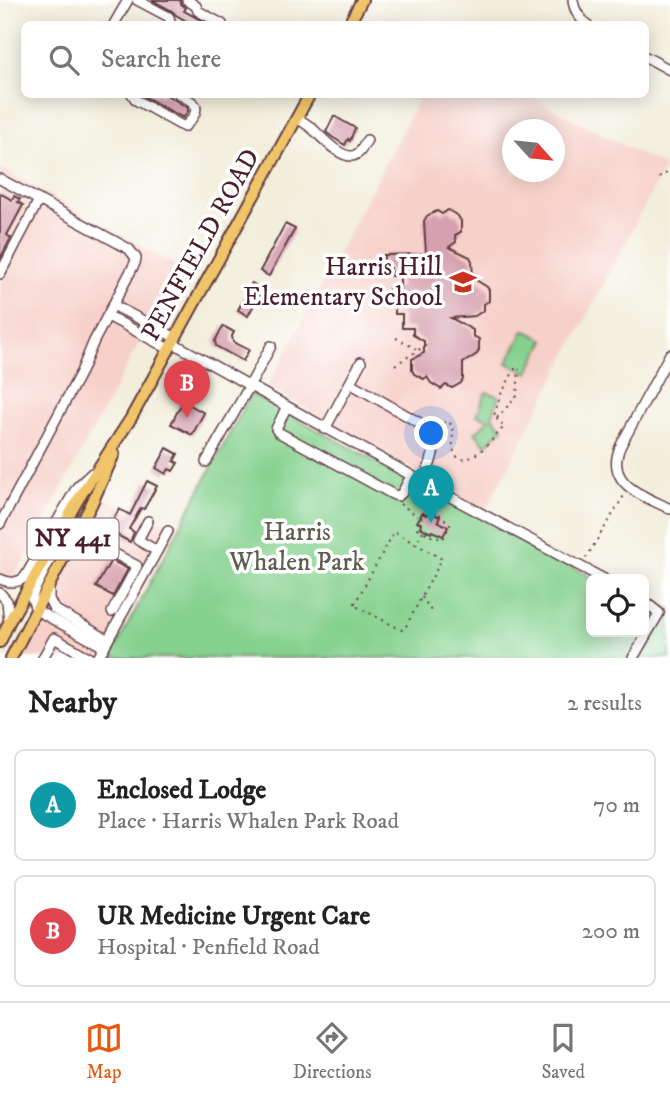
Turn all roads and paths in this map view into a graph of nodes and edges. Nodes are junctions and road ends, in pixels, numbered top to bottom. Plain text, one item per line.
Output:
1 (128, 0) edge
2 (137, 0) edge
3 (187, 0) edge
4 (361, 0) edge
5 (573, 0) edge
6 (116, 21) edge
7 (170, 21) edge
8 (216, 21) edge
9 (350, 21) edge
10 (584, 21) edge
11 (649, 59) edge
12 (670, 70) edge
13 (134, 98) edge
14 (185, 98) edge
15 (308, 98) edge
16 (297, 118) junction
17 (367, 140) dead end
18 (670, 171) edge
19 (0, 178) edge
20 (659, 178) dead end
21 (39, 200) junction
22 (0, 274) edge
23 (113, 305) junction
24 (107, 316) junction
25 (396, 338) dead end
26 (173, 344) junction
27 (428, 344) dead end
28 (271, 345) dead end
29 (418, 350) junction
30 (670, 354) edge
31 (361, 362) dead end
32 (395, 365) dead end
33 (350, 383) junction
34 (249, 387) junction
35 (286, 408) junction
36 (131, 418) junction
37 (497, 419) junction
38 (443, 423) dead end
39 (325, 429) junction
40 (206, 463) dead end
41 (99, 467) junction
42 (411, 476) junction
43 (424, 483) junction
44 (630, 487) junction
45 (398, 496) junction
46 (670, 509) edge
47 (69, 516) junction
48 (420, 517) junction
49 (148, 521) dead end
50 (0, 524) edge
51 (79, 527) junction
52 (168, 531) dead end
53 (423, 531) junction
54 (416, 544) junction
55 (158, 551) junction
56 (580, 566) junction
57 (595, 574) edge
58 (0, 579) edge
59 (49, 584) junction
60 (0, 593) edge
61 (422, 596) junction
62 (649, 605) edge
63 (36, 610) junction
64 (430, 611) dead end
65 (112, 612) dead end
66 (9, 622) junction
67 (649, 630) edge
68 (645, 637) edge
69 (0, 642) edge
70 (106, 643) junction
71 (11, 658) edge
72 (43, 658) edge
73 (90, 658) edge
74 (98, 658) edge
75 (633, 658) edge

1 - 6 street
2 - 7 street
3 - 8 street
4 - 9 main road
5 - 10 street
11 - 12 street
13 - 14 street
15 - 16 main road, PENFIELD ROAD / NY 441
16 - 17 street
16 - 26 main road, PENFIELD ROAD / NY 441
18 - 20 path
19 - 21 street
21 - 22 street
21 - 23 street
23 - 24 street
23 - 26 street
24 - 26 street
24 - 50 street
25 - 29 path
26 - 34 street
26 - 36 main road, PENFIELD ROAD / NY 441
27 - 29 path
28 - 34 street
29 - 32 path
30 - 44 street
31 - 33 street
33 - 39 street
33 - 43 street
34 - 35 street
34 - 40 street
35 - 39 street
35 - 45 street
36 - 41 main road, PENFIELD ROAD / NY 441
36 - 51 main road, PENFIELD ROAD / NY 441
37 - 37 path
37 - 38 path
39 - 42 street
41 - 47 main road, PENFIELD ROAD / NY 441
41 - 58 street
42 - 43 street
42 - 45 street
43 - 56 street
44 - 46 street
44 - 56 path
45 - 48 path
47 - 63 street
47 - 66 main road, PENFIELD ROAD / NY 441
48 - 53 path
48 - 53 path
49 - 55 street
51 - 59 main road, PENFIELD ROAD / NY 441
51 - 65 street
52 - 55 street
53 - 54 path
54 - 61 path
54 - 61 path
55 - 70 street
56 - 57 street
59 - 63 main road, PENFIELD ROAD / NY 441
59 - 70 street
60 - 66 street
61 - 64 path
62 - 67 street
63 - 70 street
63 - 71 main road, PENFIELD ROAD / NY 441
66 - 69 main road, PENFIELD ROAD / NY 441
68 - 75 street
70 - 74 street
72 - 73 street

